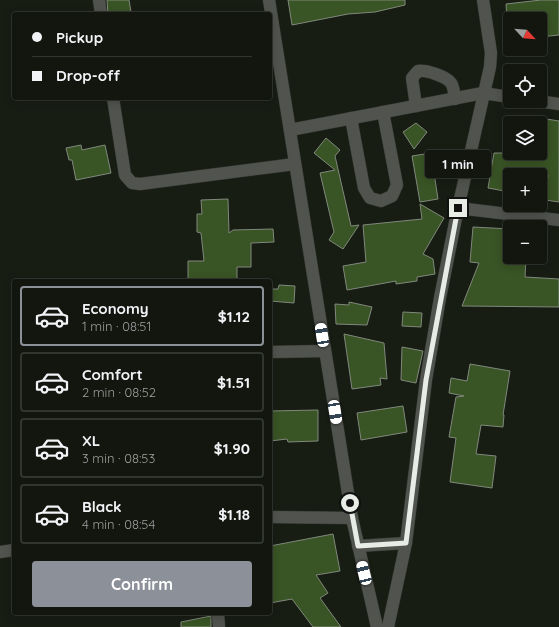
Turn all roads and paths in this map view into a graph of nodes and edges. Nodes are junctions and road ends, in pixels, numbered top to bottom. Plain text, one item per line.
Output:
1 (99, 0) edge
2 (269, 0) edge
3 (483, 0) edge
4 (101, 12) edge
5 (270, 12) edge
6 (272, 33) edge
7 (273, 44) edge
8 (483, 93) junction
9 (503, 96) edge
10 (455, 99) junction
11 (114, 100) edge
12 (547, 102) edge
13 (559, 104) edge
14 (416, 106) junction
15 (383, 112) junction
16 (351, 118) junction
17 (290, 130) junction
18 (295, 164) junction
19 (458, 208) junction
20 (559, 220) edge
21 (325, 351) junction
22 (272, 352) edge
23 (272, 517) edge
24 (352, 518) junction
25 (406, 543) junction
26 (358, 546) junction
27 (12, 550) edge
28 (0, 552) edge
29 (218, 615) edge
30 (219, 627) edge
31 (377, 627) edge
32 (388, 627) edge

1 - 4 street
2 - 5 street
3 - 8 street
6 - 7 street
7 - 17 street
8 - 9 street
8 - 10 street
8 - 19 street
10 - 14 street
10 - 14 street
11 - 18 street
12 - 13 street
14 - 15 street
15 - 16 street
15 - 16 street
16 - 17 street
17 - 18 street
18 - 21 street
19 - 20 street
19 - 25 street
21 - 22 street
21 - 24 street
23 - 24 street
24 - 26 street
25 - 26 street
25 - 32 street
26 - 31 street
27 - 28 street
29 - 30 street

